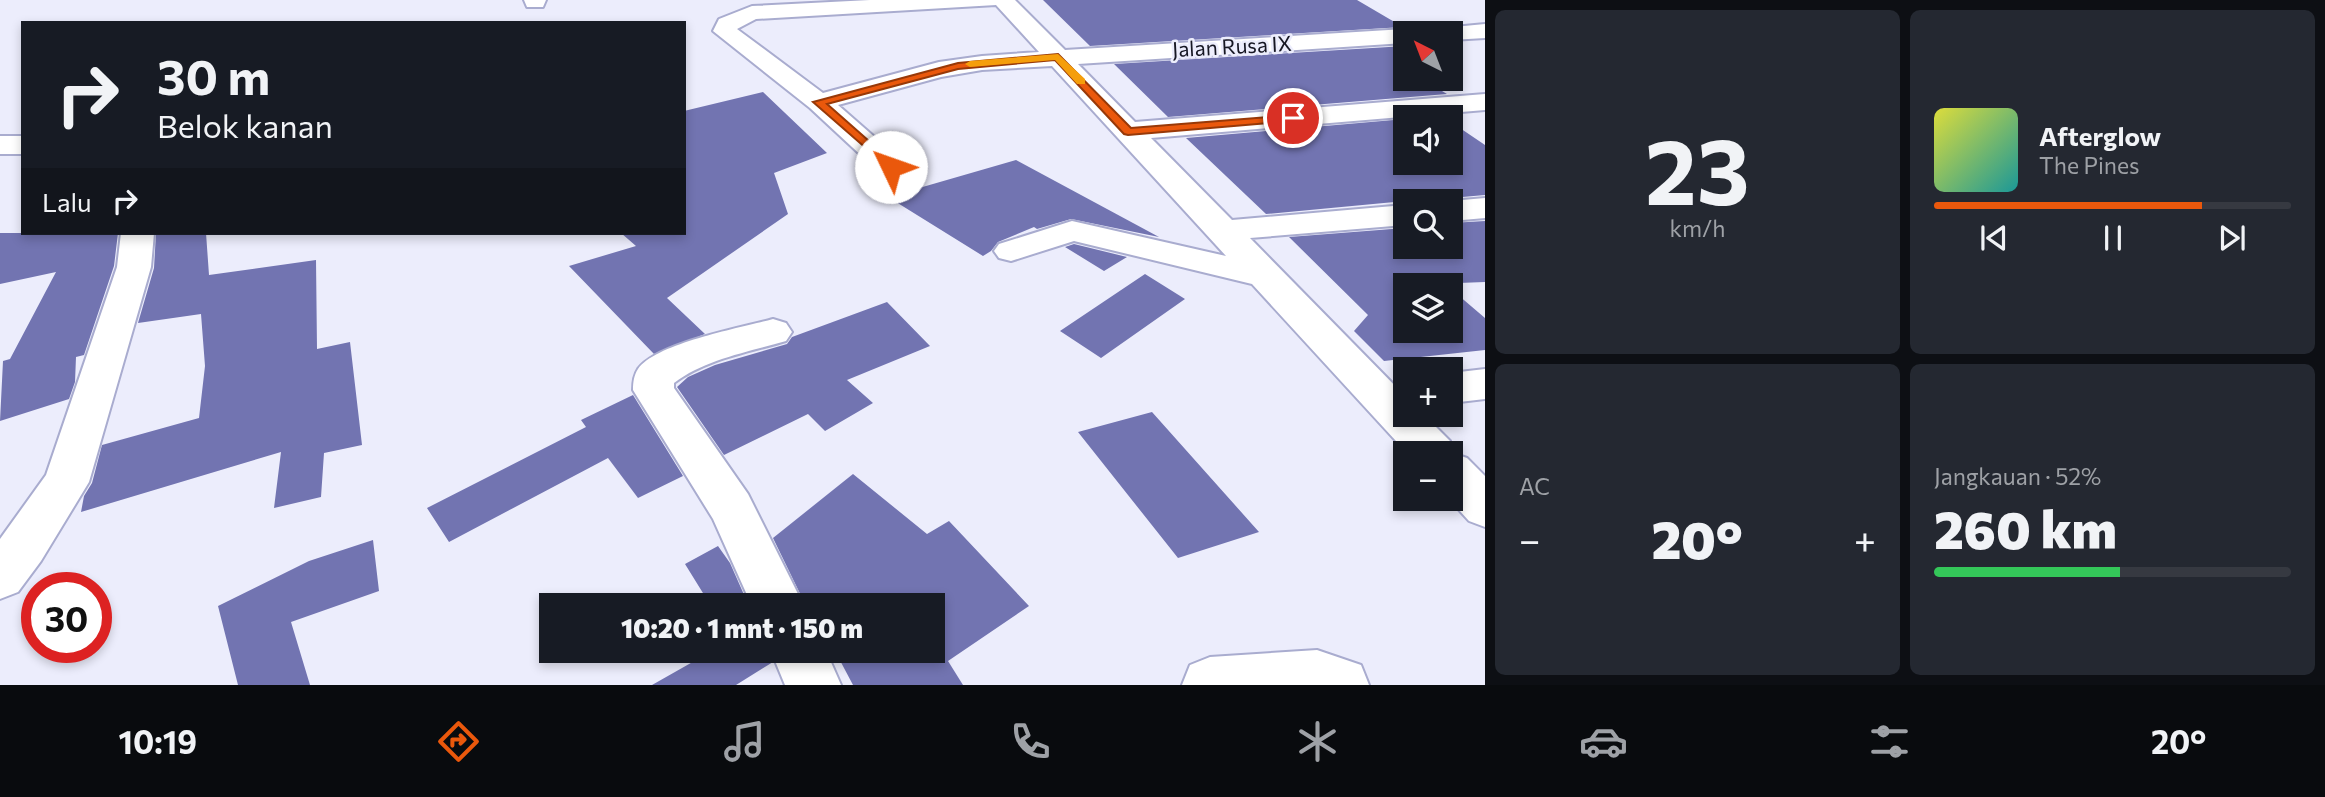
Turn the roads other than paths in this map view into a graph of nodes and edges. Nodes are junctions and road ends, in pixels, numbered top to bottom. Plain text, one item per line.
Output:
1 (990, 0) edge
2 (1003, 0) edge
3 (1485, 31) edge
4 (1463, 32) edge
5 (1393, 37) edge
6 (1058, 57) junction
7 (819, 102) junction
8 (1485, 103) edge
9 (1128, 131) junction
10 (0, 145) edge
11 (21, 145) edge
12 (891, 167) dead end
13 (1485, 208) edge
14 (1463, 210) edge
15 (1393, 216) edge
16 (1223, 231) junction
17 (138, 235) edge
18 (1011, 251) dead end
19 (1266, 276) junction
20 (773, 332) dead end
21 (1485, 384) edge
22 (1463, 386) edge
23 (1392, 394) edge
24 (1425, 441) edge
25 (1463, 484) edge
26 (1485, 507) edge
27 (0, 576) edge
28 (772, 593) edge
29 (803, 663) edge
30 (813, 685) edge
31 (1210, 685) edge
32 (1342, 685) edge

1 - 7 street
2 - 6 street
3 - 4 street
5 - 6 street, Jalan Rusa IX
6 - 7 street, Jalan Rusa IX
6 - 9 street
7 - 12 street
8 - 9 street
9 - 16 street
10 - 11 street
13 - 14 street
15 - 16 street
16 - 19 street
17 - 27 street
18 - 19 street
19 - 23 street
20 - 28 street
21 - 22 street
23 - 24 street
25 - 26 street
29 - 30 street
31 - 32 street

